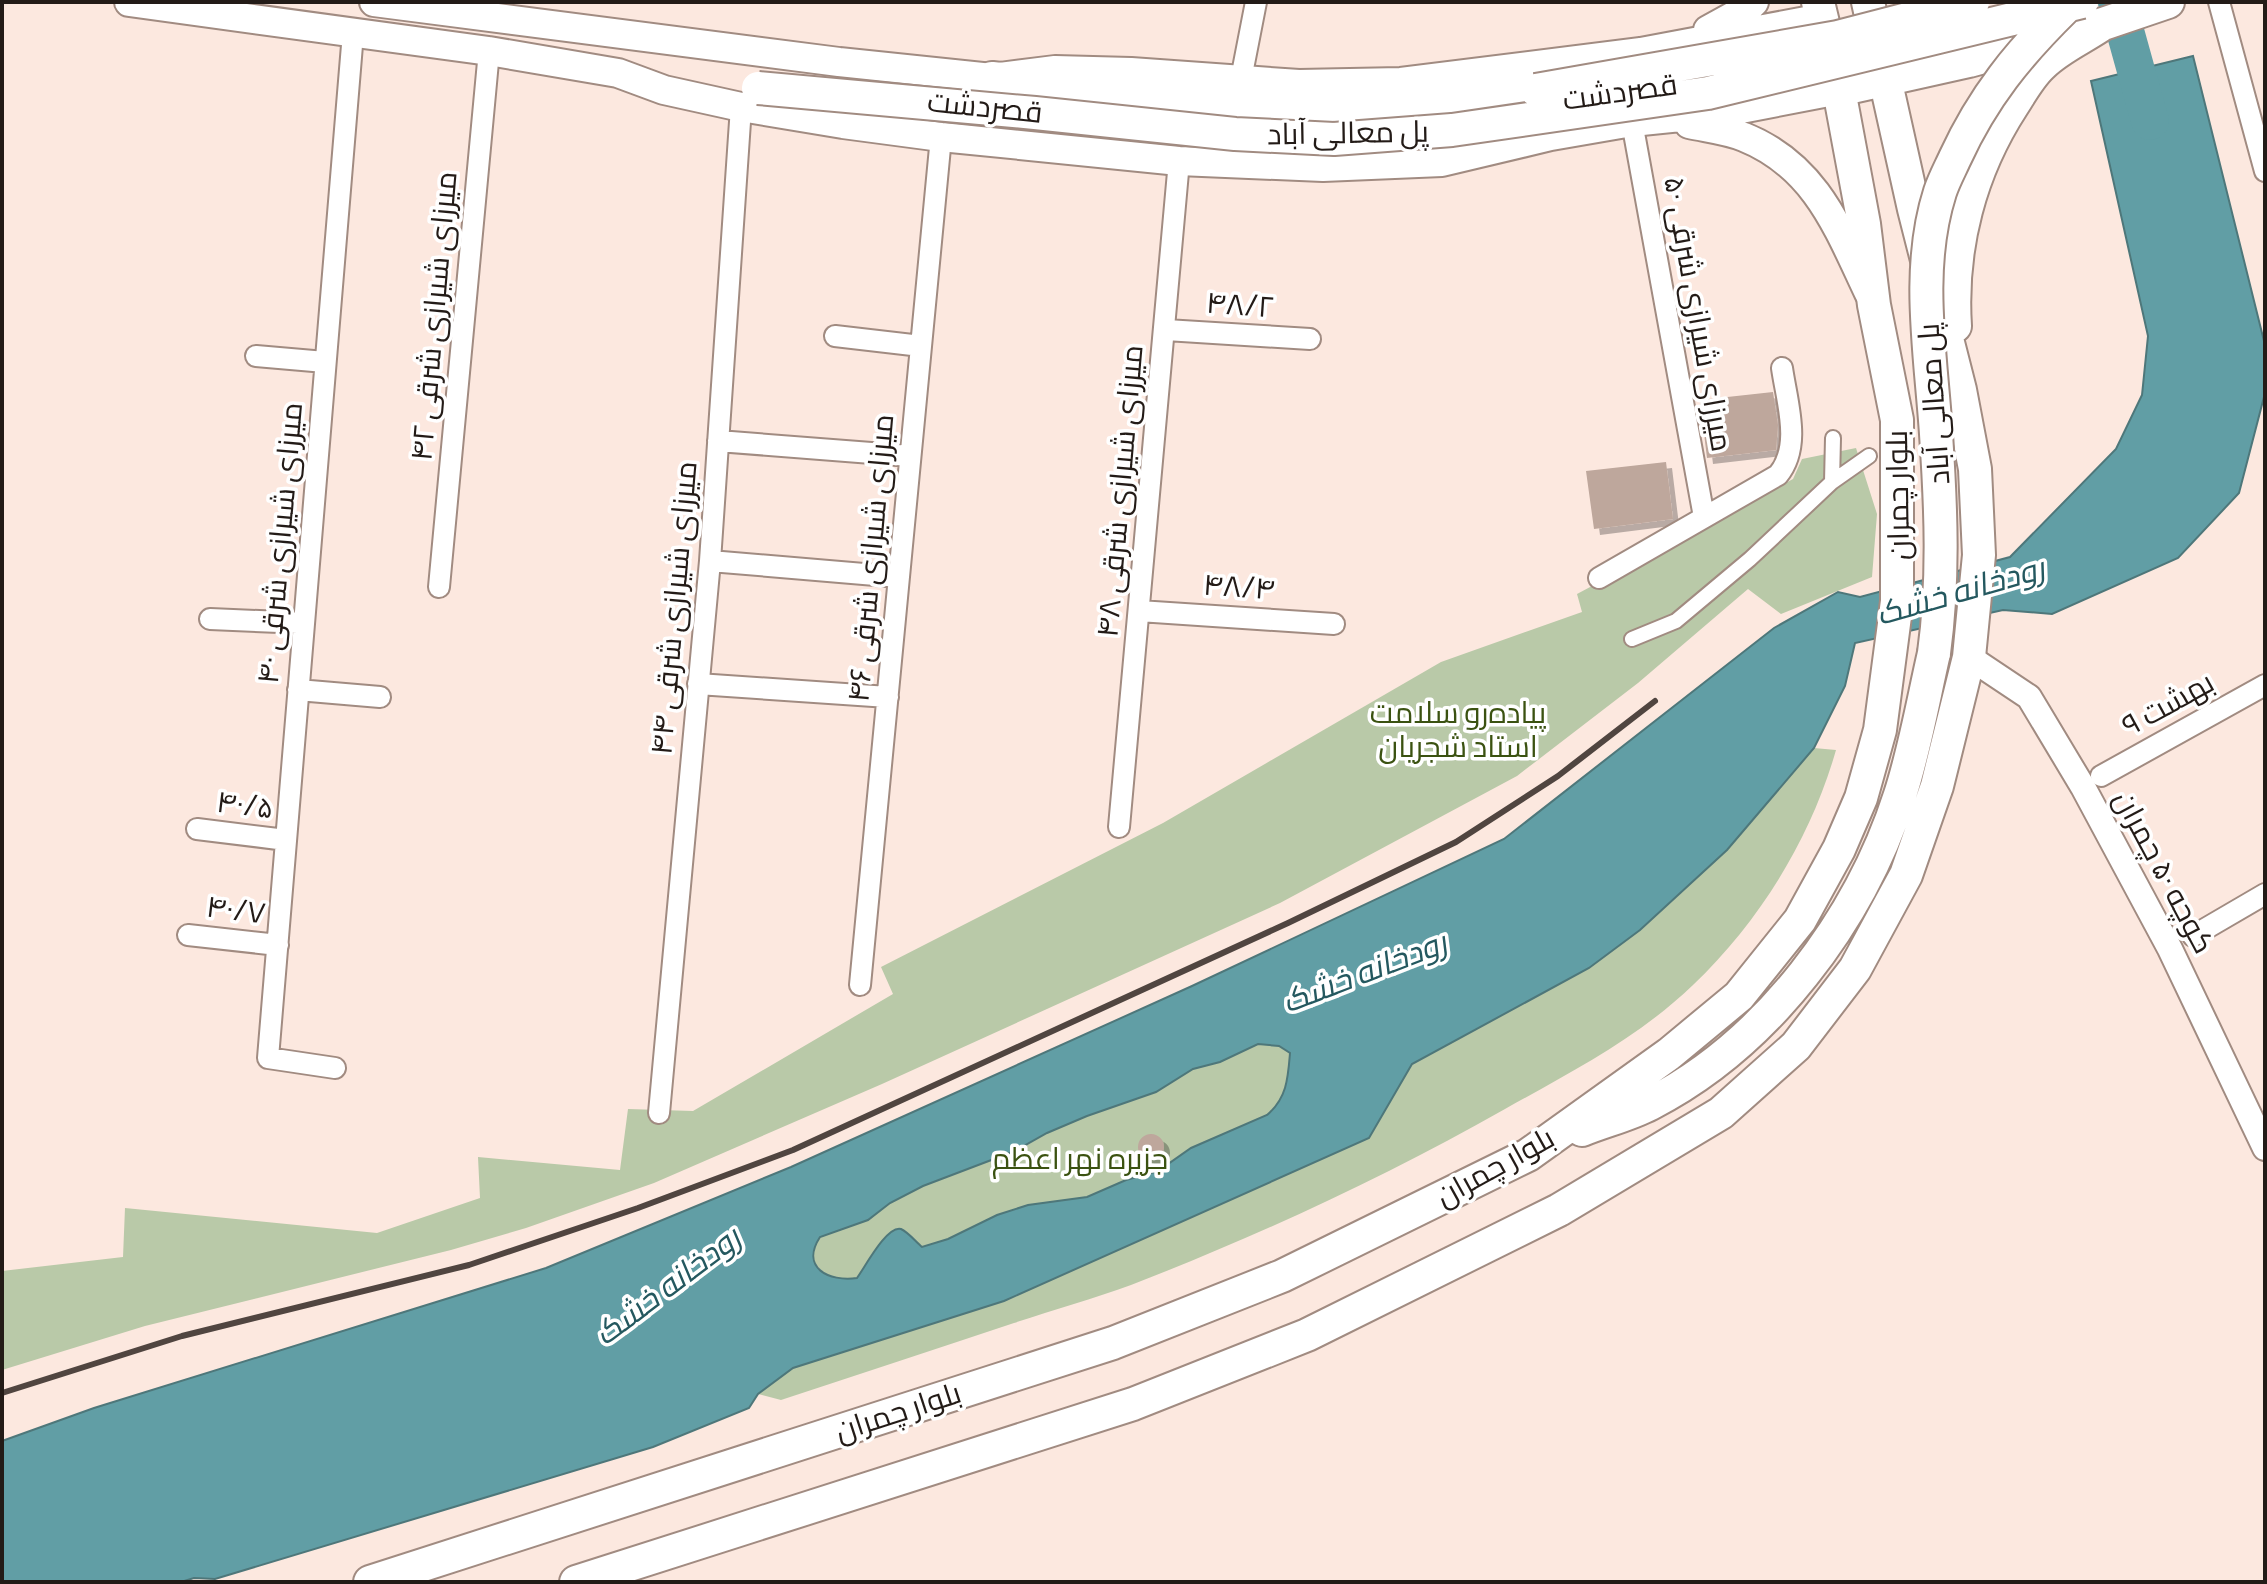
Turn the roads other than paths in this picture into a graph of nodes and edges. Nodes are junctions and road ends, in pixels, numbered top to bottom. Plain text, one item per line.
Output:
1 (129, 2) edge
2 (374, 2) edge
3 (1256, 2) edge
4 (1754, 2) edge
5 (1937, 2) edge
6 (1973, 2) edge
7 (2219, 2) edge
8 (2165, 4) edge
9 (1869, 6) edge
10 (1820, 10) edge
11 (2084, 20) edge
12 (1763, 31) junction
13 (353, 33) junction
14 (1682, 43) junction
15 (489, 51) junction
16 (1969, 61) junction
17 (992, 78) junction
18 (1241, 79) junction
19 (1887, 79) junction
20 (1839, 90) junction
21 (749, 98) junction
22 (1661, 118) junction
23 (1632, 122) junction
24 (941, 137) junction
25 (1179, 161) junction
26 (2265, 171) edge
27 (1914, 209) junction
28 (1864, 224) junction
29 (1874, 305) junction
30 (1166, 330) junction
31 (835, 336) dead end
32 (1310, 339) dead end
33 (921, 346) junction
34 (256, 356) dead end
35 (325, 362) junction
36 (1782, 368) dead end
37 (1960, 390) junction
38 (1833, 438) dead end
39 (718, 441) junction
40 (910, 456) junction
41 (1869, 456) dead end
42 (1832, 482) junction
43 (1704, 517) junction
44 (710, 561) junction
45 (899, 577) junction
46 (1599, 578) dead end
47 (439, 587) dead end
48 (1139, 611) junction
49 (210, 619) dead end
50 (304, 623) junction
51 (1334, 624) dead end
52 (1632, 639) dead end
53 (1969, 657) junction
54 (698, 684) junction
55 (2265, 685) edge
56 (298, 690) junction
57 (380, 697) dead end
58 (888, 697) junction
59 (2101, 776) dead end
60 (1119, 827) dead end
61 (197, 829) dead end
62 (286, 840) junction
63 (2265, 894) edge
64 (188, 935) dead end
65 (2193, 936) dead end
66 (278, 945) junction
67 (860, 985) dead end
68 (335, 1068) dead end
69 (659, 1113) dead end
70 (1541, 1144) junction
71 (2265, 1148) edge
72 (370, 1582) edge
73 (576, 1582) edge

1 - 13 main road
2 - 17 main road, قصردشت
3 - 18 street
4 - 14 main road
5 - 16 main road
6 - 17 main road, پل معالی آباد, bridge
7 - 26 street
8 - 11 main road
9 - 10 main road
9 - 19 main road, بلوار چمران
10 - 12 main road, قصردشت
10 - 20 main road, بلوار چمران
11 - 16 main road
11 - 21 main road, پل معالی آباد, bridge
11 - 37 main road, بلوار چمران
11 - 70 main road, پل معالی آباد, bridge
12 - 14 main road, قصردشت
12 - 22 main road
13 - 15 main road
13 - 35 street, ۴۰ میرزای شیرازی شرقی
14 - 18 main road, قصردشت
15 - 21 main road, پل معالی آباد
15 - 47 street, ۴۲ میرزای شیرازی شرقی
16 - 19 main road
17 - 18 main road, قصردشت
19 - 20 main road
19 - 27 main road, بلوار چمران
20 - 22 main road, قصردشت
20 - 28 main road, بلوار چمران
21 - 24 main road, قصردشت
21 - 39 street, ۴۴ میرزای شیرازی شرقی
22 - 23 main road, قصردشت
22 - 29 main road
23 - 25 main road, قصردشت
23 - 43 street, ۵۰ میرزای شیرازی شرقی
24 - 25 main road, قصردشت
24 - 33 street, ۴۶ میرزای شیرازی شرقی
25 - 30 street, ۴۸ میرزای شیرازی شرقی
27 - 28 main road
27 - 37 main road, بلوار چمران
28 - 29 main road, بلوار چمران
29 - 70 main road, بلوار چمران
30 - 32 street, ۴۸/۲
30 - 48 street, ۴۸ میرزای شیرازی شرقی
31 - 33 street
33 - 40 street, ۴۶ میرزای شیرازی شرقی
34 - 35 street
35 - 50 street, ۴۰ میرزای شیرازی شرقی
36 - 43 street
37 - 53 main road, بلوار چمران
38 - 42 street
39 - 40 street
39 - 44 street, ۴۴ میرزای شیرازی شرقی
40 - 45 street, ۴۶ میرزای شیرازی شرقی
41 - 42 street
42 - 52 street
43 - 46 street
44 - 45 street
44 - 54 street, ۴۴ میرزای شیرازی شرقی
45 - 58 street, ۴۶ میرزای شیرازی شرقی
48 - 51 street, ۴۸/۴
48 - 60 street, ۴۸ میرزای شیرازی شرقی
49 - 50 street
50 - 56 street, ۴۰ میرزای شیرازی شرقی
53 - 71 street, کوچه ۵۰ چمران
53 - 73 main road, بلوار چمران
54 - 58 street
54 - 69 street, ۴۴ میرزای شیرازی شرقی
55 - 59 street, ۹ بهشت
56 - 57 street
56 - 62 street, ۴۰ میرزای شیرازی شرقی
58 - 67 street, ۴۶ میرزای شیرازی شرقی
61 - 62 street, ۴۰/۵
62 - 66 street, ۴۰ میرزای شیرازی شرقی
63 - 65 street
64 - 66 street, ۴۰/۷
66 - 68 street, ۴۰ میرزای شیرازی شرقی
70 - 72 main road, بلوار چمران

